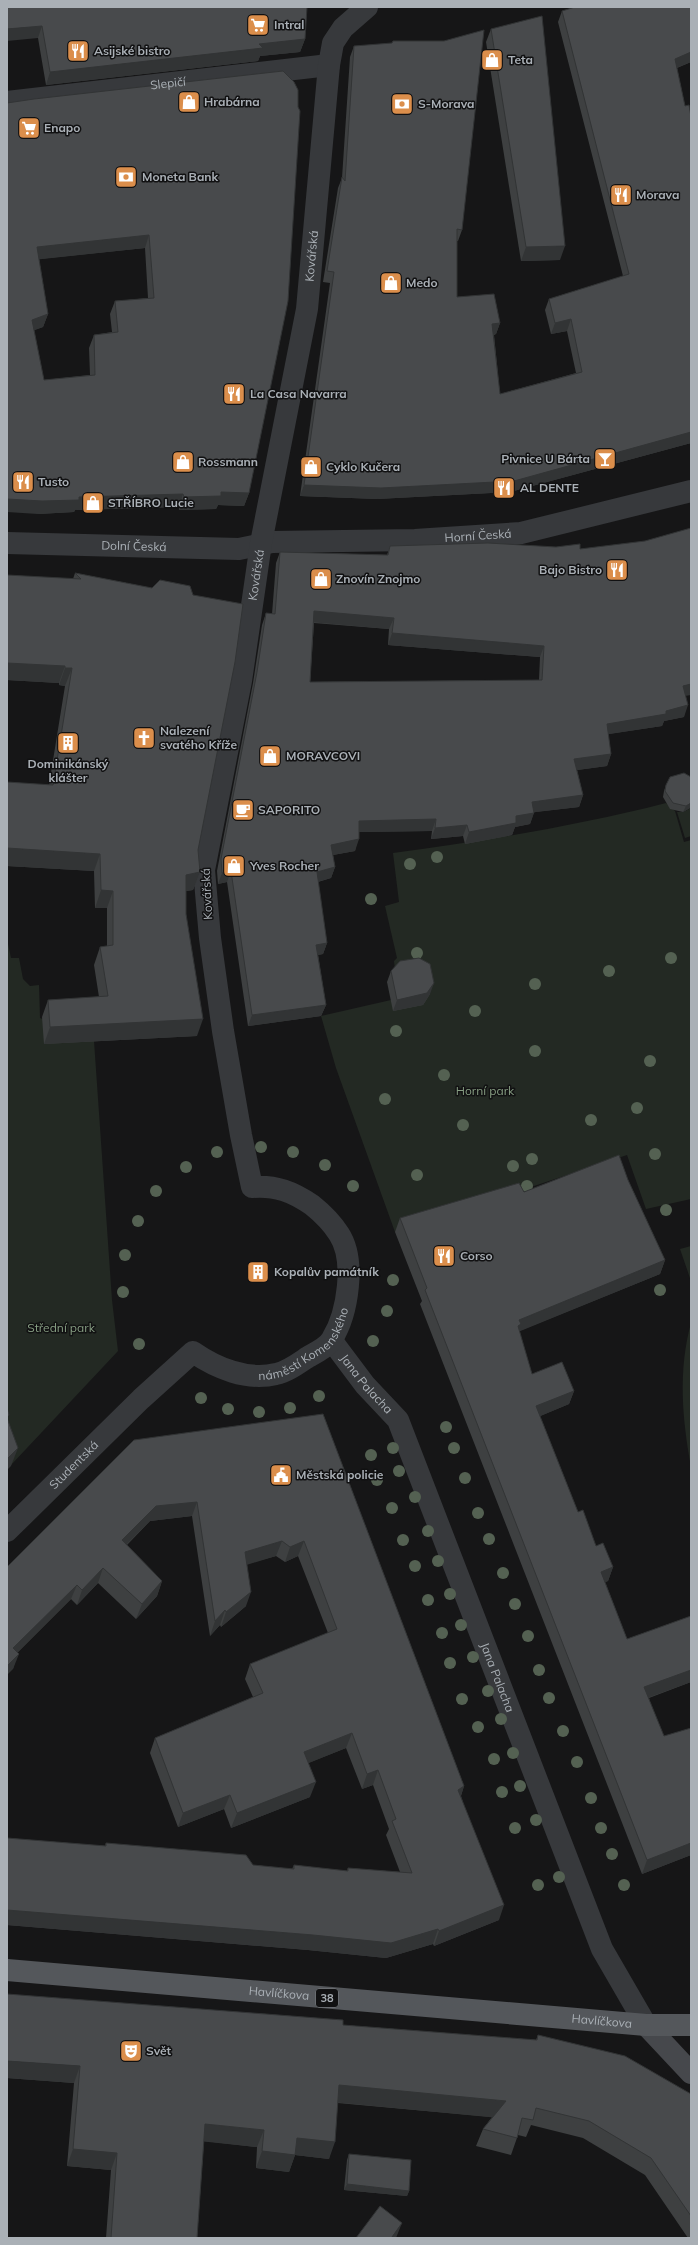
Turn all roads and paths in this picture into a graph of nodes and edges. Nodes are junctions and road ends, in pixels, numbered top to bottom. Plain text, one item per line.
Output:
1 (367, 7) edge
2 (329, 66) junction
3 (7, 102) edge
4 (691, 491) edge
5 (7, 543) edge
6 (261, 543) junction
7 (232, 1084) joint
8 (332, 1340) junction
9 (141, 1399) joint
10 (7, 1531) edge
11 (7, 1970) edge
12 (646, 2025) junction
13 (691, 2025) edge
14 (691, 2073) edge

1 - 2 street, Kovářská
2 - 3 street, Slepičí
2 - 6 street, Kovářská
4 - 6 street, Horní Česká
5 - 6 street, Dolní Česká
6 - 7 street, Kovářská
7 - 8 street, náměstí Komenského
8 - 9 street, náměstí Komenského
8 - 12 street, Jana Palacha
9 - 10 street, Studentská
11 - 12 main road, Havlíčkova / 38
12 - 13 main road, 38
12 - 14 street

